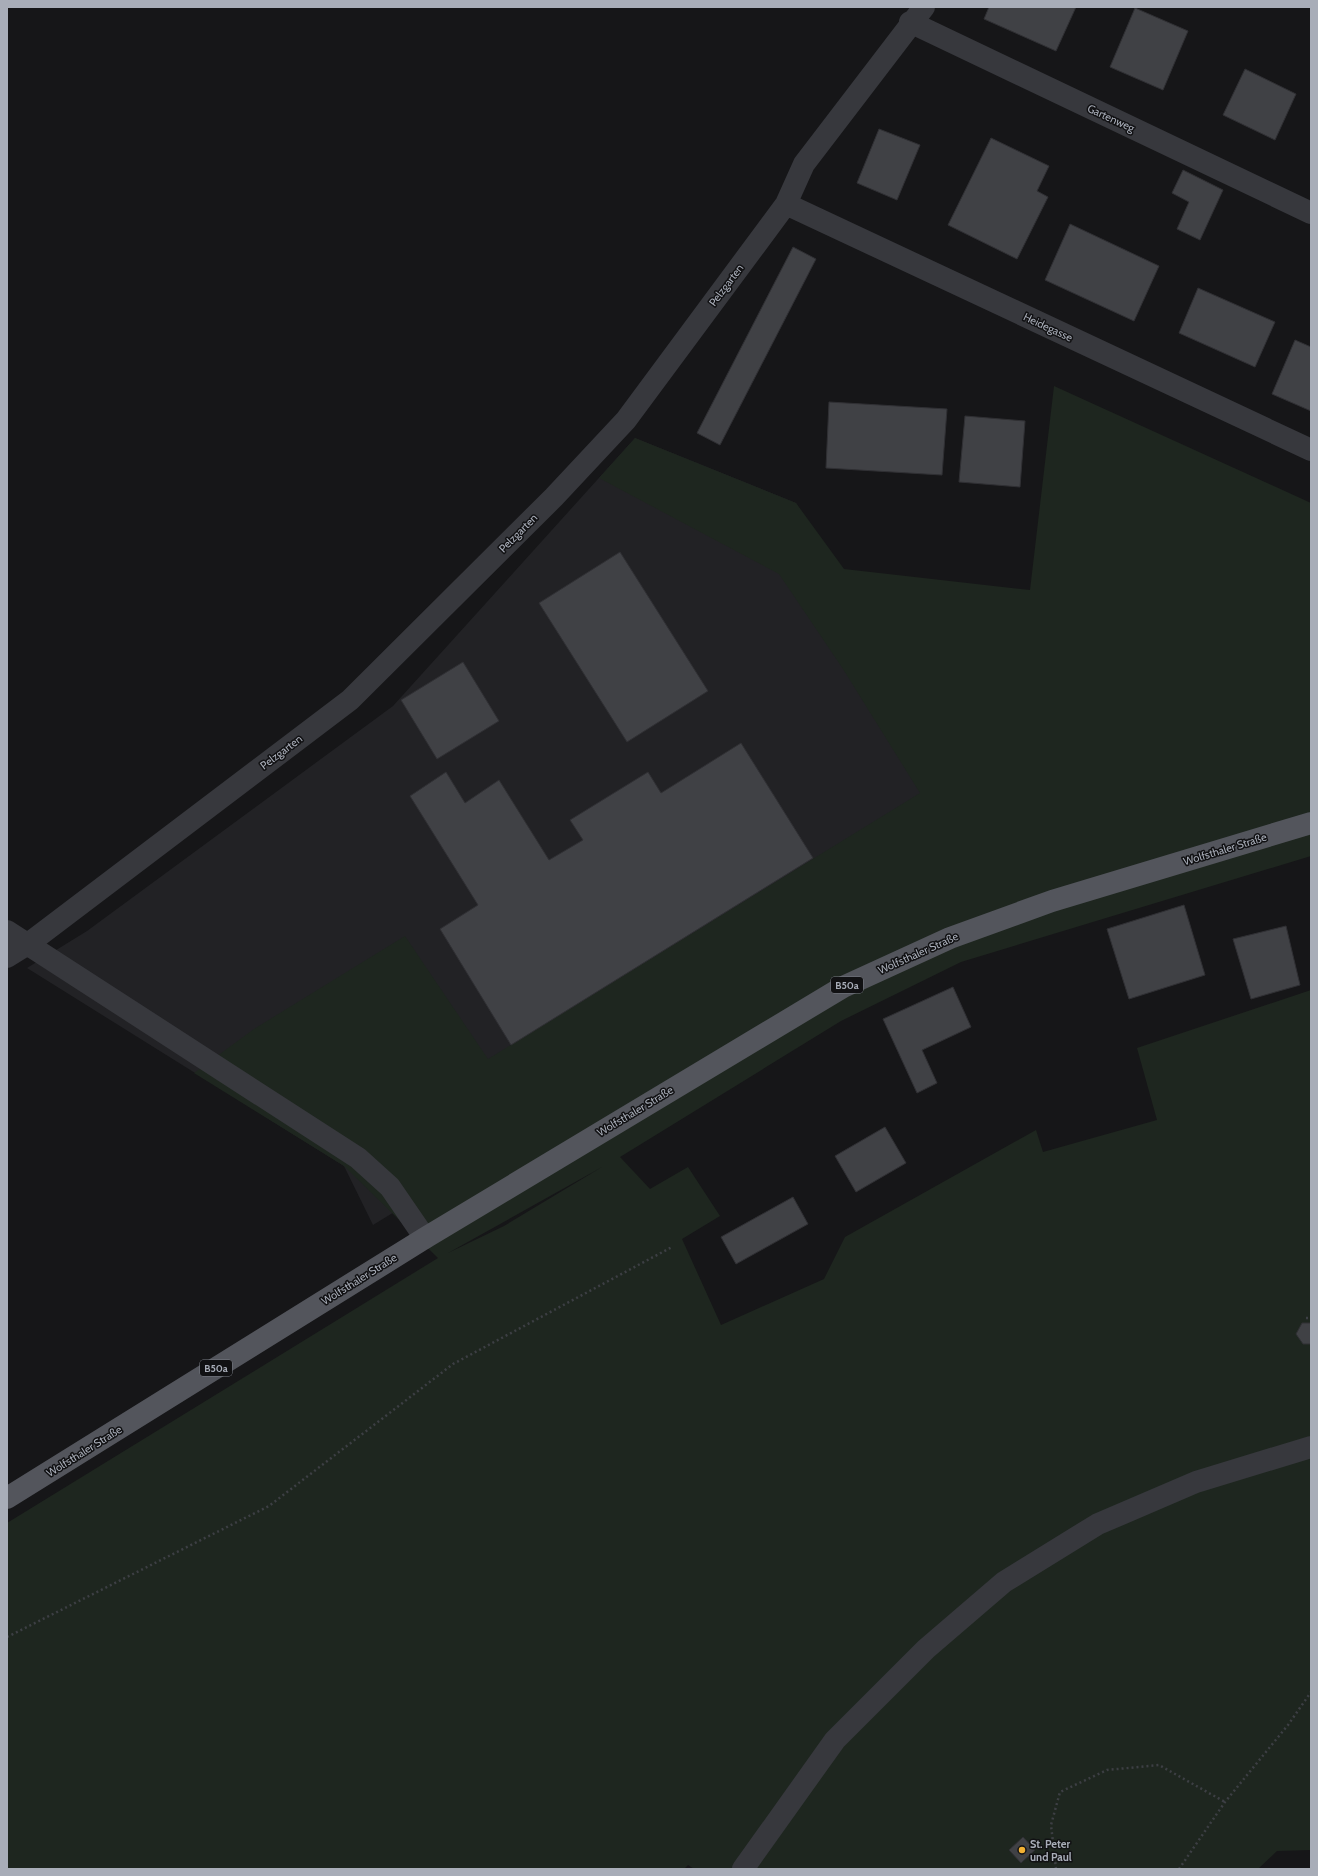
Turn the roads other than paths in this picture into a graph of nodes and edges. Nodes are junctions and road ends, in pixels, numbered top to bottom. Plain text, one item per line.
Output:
1 (917, 15) edge
2 (786, 204) junction
3 (1311, 213) edge
4 (1311, 450) edge
5 (1311, 823) edge
6 (7, 931) edge
7 (28, 944) junction
8 (7, 957) edge
9 (425, 1238) junction
10 (1311, 1447) edge
11 (7, 1498) edge
12 (743, 1869) edge

1 - 2 street, Pelzgarten
1 - 3 street, Gartenweg
2 - 4 street, Heidegasse
2 - 7 street, Pelzgarten
5 - 9 main road, Wolfsthaler Straße / B50a
6 - 7 street
7 - 8 street, Pelzgarten
7 - 9 street
9 - 11 main road, Wolfsthaler Straße / B50a
10 - 12 street

